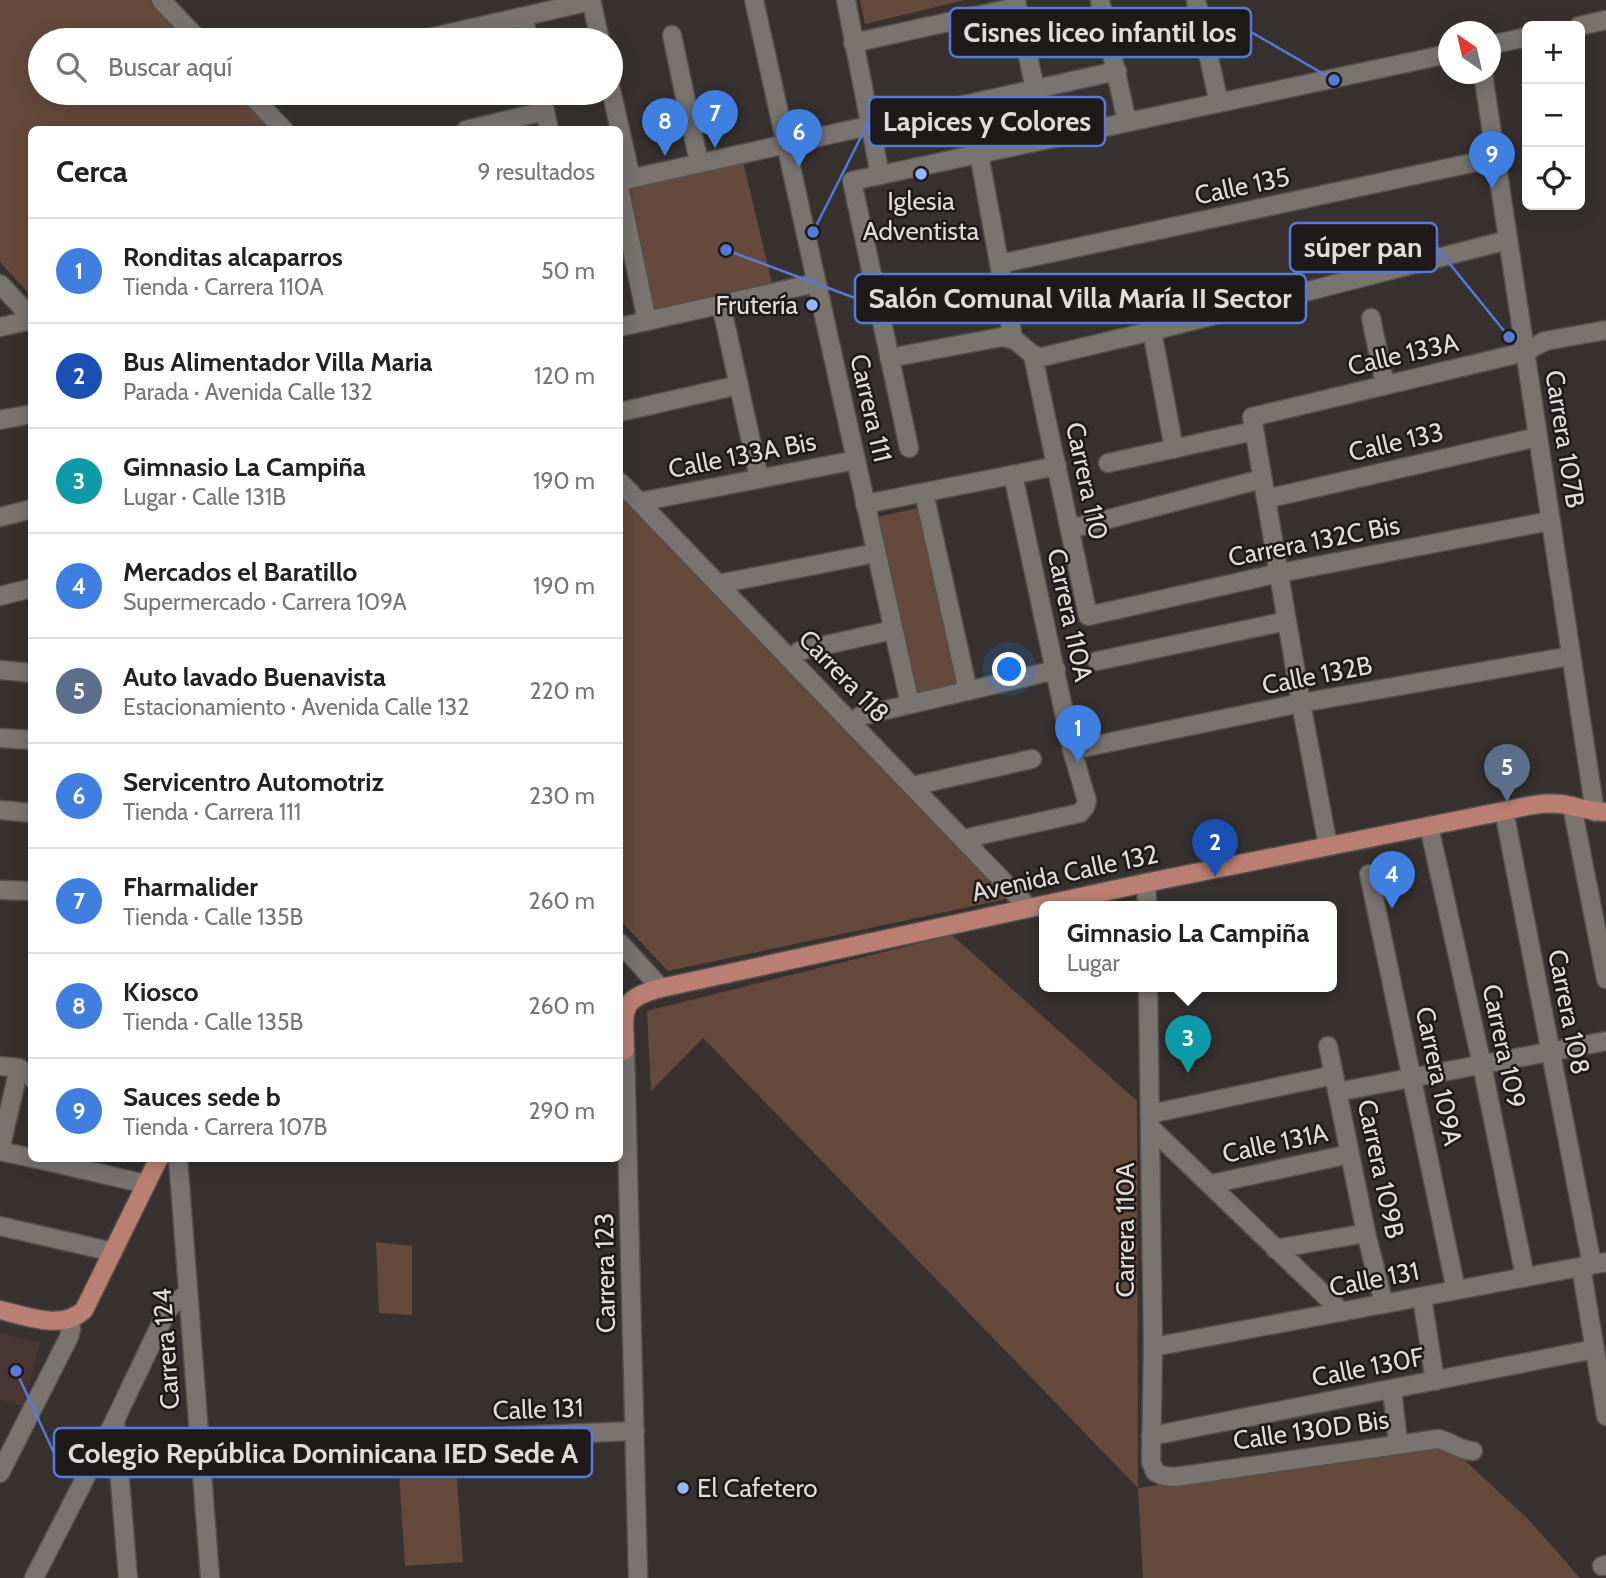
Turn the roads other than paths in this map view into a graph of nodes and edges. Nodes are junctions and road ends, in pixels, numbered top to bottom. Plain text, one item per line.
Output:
1 (591, 0) edge
2 (754, 0) edge
3 (846, 0) edge
4 (1100, 0) edge
5 (1196, 0) edge
6 (167, 1) edge
7 (1016, 3) edge
8 (523, 17) junction
9 (1606, 20) edge
10 (1585, 25) edge
11 (190, 28) edge
12 (474, 28) edge
13 (525, 28) edge
14 (597, 28) edge
15 (672, 35) dead end
16 (1522, 38) edge
17 (853, 43) junction
18 (1501, 43) edge
19 (1438, 56) edge
20 (1116, 71) junction
21 (1484, 84) edge
22 (1035, 89) junction
23 (1219, 103) junction
24 (260, 105) edge
25 (544, 105) edge
26 (613, 105) edge
27 (545, 111) junction
28 (1127, 122) junction
29 (871, 125) junction
30 (280, 126) edge
31 (483, 126) edge
32 (548, 126) edge
33 (616, 126) edge
34 (785, 144) junction
35 (979, 154) junction
36 (1495, 158) junction
37 (699, 163) junction
38 (880, 175) junction
39 (623, 184) edge
40 (1508, 240) junction
41 (626, 253) edge
42 (999, 264) junction
43 (816, 283) junction
44 (0, 284) edge
45 (721, 304) junction
46 (28, 315) edge
47 (1371, 318) dead end
48 (28, 320) edge
49 (648, 321) junction
50 (623, 326) edge
51 (0, 327) edge
52 (1606, 330) edge
53 (1152, 331) junction
54 (1013, 338) junction
55 (1525, 352) junction
56 (1033, 356) junction
57 (889, 358) junction
58 (739, 385) junction
59 (1385, 385) junction
60 (623, 411) edge
61 (28, 415) edge
62 (0, 420) edge
63 (1253, 424) junction
64 (1538, 436) junction
65 (909, 448) dead end
66 (1174, 449) junction
67 (856, 460) junction
68 (1108, 463) dead end
69 (1057, 466) junction
70 (1013, 475) junction
71 (759, 478) junction
72 (1262, 479) junction
73 (623, 485) edge
74 (924, 493) junction
75 (1266, 499) junction
76 (639, 502) junction
77 (865, 504) junction
78 (28, 510) edge
79 (0, 517) edge
80 (1550, 521) junction
81 (1070, 529) junction
82 (876, 553) junction
83 (1280, 573) junction
84 (718, 584) junction
85 (28, 589) edge
86 (0, 595) edge
87 (1088, 616) joint
88 (1287, 621) junction
89 (893, 631) junction
90 (799, 651) dead end
91 (1571, 656) junction
92 (1097, 661) dead end
93 (0, 670) edge
94 (1056, 670) junction
95 (28, 673) edge
96 (968, 691) junction
97 (1301, 704) junction
98 (910, 705) junction
99 (860, 716) dead end
100 (0, 738) edge
101 (28, 740) edge
102 (1072, 750) junction
103 (1032, 759) dead end
104 (912, 786) junction
105 (1572, 806) junction
106 (0, 810) edge
107 (1504, 811) junction
108 (1601, 812) edge
109 (28, 813) edge
110 (1429, 826) junction
111 (963, 839) junction
112 (1328, 846) junction
113 (1369, 874) dead end
114 (1146, 883) junction
115 (0, 890) edge
116 (28, 891) edge
117 (1062, 901) edge
118 (1147, 901) edge
119 (1039, 906) edge
120 (1029, 908) junction
121 (628, 964) edge
122 (1606, 979) edge
123 (661, 988) junction
124 (1148, 992) edge
125 (623, 1038) edge
126 (1606, 1041) edge
127 (1328, 1046) dead end
128 (1550, 1052) junction
129 (1482, 1065) junction
130 (0, 1066) edge
131 (25, 1073) edge
132 (1413, 1078) junction
133 (623, 1079) edge
134 (1335, 1084) junction
135 (1151, 1121) junction
136 (0, 1150) edge
137 (1350, 1154) junction
138 (28, 1157) edge
139 (50, 1162) edge
140 (157, 1162) edge
141 (178, 1162) edge
142 (146, 1184) junction
143 (1211, 1184) junction
144 (0, 1226) edge
145 (1366, 1233) junction
146 (1275, 1249) junction
147 (113, 1252) junction
148 (1593, 1264) edge
149 (1525, 1277) junction
150 (95, 1288) junction
151 (1456, 1290) junction
152 (188, 1293) junction
153 (1422, 1297) junction
154 (0, 1302) edge
155 (1384, 1304) junction
156 (0, 1310) edge
157 (1342, 1312) junction
158 (70, 1320) junction
159 (1153, 1347) junction
160 (1595, 1349) junction
161 (1435, 1381) junction
162 (1391, 1389) junction
163 (1606, 1416) edge
164 (115, 1420) junction
165 (635, 1431) junction
166 (1152, 1437) junction
167 (1398, 1443) junction
168 (275, 1446) dead end
169 (1473, 1451) dead end
170 (1155, 1472) joint
171 (0, 1473) edge
172 (34, 1578) edge
173 (128, 1578) edge
174 (210, 1578) edge
175 (638, 1578) edge

1 - 8 street
1 - 14 street
2 - 34 street, Carrera 111
3 - 17 street
4 - 20 street
5 - 23 street
6 - 11 street
7 - 17 street
7 - 22 street
8 - 12 street
8 - 13 street
9 - 10 street
15 - 37 street
16 - 18 street
17 - 29 street
19 - 23 street
20 - 22 street
20 - 28 street
21 - 36 street, Carrera 107B
22 - 29 street
23 - 28 street
24 - 30 street
25 - 27 street
26 - 33 street
27 - 31 street
27 - 32 street
28 - 35 street
29 - 34 street
29 - 38 street
34 - 37 street
34 - 43 street, Carrera 111
35 - 38 street
35 - 42 street
36 - 40 street, Carrera 107B
36 - 42 street, Calle 135
37 - 39 street
38 - 57 street
39 - 41 street
40 - 53 street
40 - 55 street, Carrera 107B
41 - 49 street
42 - 54 street
43 - 45 street
43 - 67 street, Carrera 111
44 - 46 street
45 - 49 street
45 - 58 street
47 - 59 street
48 - 51 street
49 - 50 street
52 - 55 street, Calle 133A
53 - 56 street
53 - 66 street
54 - 56 street
54 - 57 street
55 - 59 street, Calle 133A
55 - 64 street, Carrera 107B
56 - 69 street, Carrera 110
57 - 65 street
58 - 60 street
58 - 71 street
59 - 63 street, Calle 133A
61 - 62 street
63 - 66 street, Calle 133A
63 - 72 street
64 - 75 street, Calle 133
64 - 80 street, Carrera 107B
66 - 68 street, Calle 133A
67 - 71 street, Calle 133A Bis
67 - 77 street, Carrera 111
69 - 70 street
69 - 81 street, Carrera 110
70 - 74 street
70 - 94 street, Carrera 110A
71 - 76 street, Calle 133A Bis
72 - 75 street
72 - 81 street
73 - 76 street, Carrera 118
74 - 77 street
74 - 96 street
75 - 83 street
76 - 84 street, Carrera 118
77 - 82 street, Carrera 111
78 - 79 street
80 - 83 street, Carrera 132C Bis
80 - 91 street, Carrera 107B
81 - 87 street, Carrera 110
82 - 84 street
82 - 89 street, Carrera 111
83 - 87 street, Carrera 132C Bis
83 - 88 street
84 - 104 street, Carrera 118
85 - 86 street
88 - 92 street
88 - 97 street
89 - 90 street
89 - 98 street, Carrera 111
91 - 97 street, Calle 132B
91 - 108 street, Carrera 107B
93 - 95 street
94 - 96 street
94 - 102 street, Carrera 110A
96 - 98 street
97 - 102 street, Calle 132B
97 - 112 street
98 - 99 street
100 - 101 street
102 - 111 street, Carrera 110A
103 - 104 street
104 - 111 street, Carrera 118
105 - 107 main road, Avenida Calle 132
105 - 108 main road, Avenida Calle 132
105 - 122 street
106 - 109 street
107 - 110 main road, Avenida Calle 132
107 - 128 street, Carrera 108
110 - 112 main road, Avenida Calle 132
110 - 129 street, Carrera 109
111 - 120 street, Carrera 118
112 - 114 main road, Avenida Calle 132
113 - 132 street, Carrera 109A
114 - 117 main road, Avenida Calle 132
114 - 118 street
115 - 116 street
119 - 120 main road, Avenida Calle 132
120 - 123 main road, Avenida Calle 132
121 - 123 street
123 - 125 main road, Carrera 123
124 - 135 street, Carrera 110A
126 - 128 street
127 - 134 street, Carrera 109B
128 - 129 street
128 - 148 street, Carrera 108
129 - 132 street
129 - 149 street, Carrera 109
130 - 131 street
131 - 136 street
132 - 134 street
132 - 151 street, Carrera 109A
133 - 165 street, Carrera 123
134 - 135 street
134 - 137 street, Carrera 109B
135 - 143 street
135 - 159 street, Carrera 110A
136 - 138 street
137 - 143 street, Calle 131A
137 - 145 street, Carrera 109B
139 - 142 street
140 - 142 main road
141 - 152 street, Carrera 124
142 - 147 main road
143 - 146 street
144 - 147 street
145 - 146 street
145 - 155 street, Carrera 109B
146 - 157 street
147 - 150 main road
148 - 149 street, Calle 131
148 - 160 street, Carrera 108
149 - 151 street, Calle 131
150 - 154 main road
150 - 158 main road
151 - 153 street, Calle 131
152 - 164 street
152 - 174 street, Carrera 124
153 - 155 street, Calle 131
153 - 161 street
155 - 157 street, Calle 131
156 - 158 main road
157 - 159 street, Calle 131
158 - 171 street
159 - 166 street, Carrera 110A
160 - 161 street, Calle 130F
160 - 163 street, Carrera 108
161 - 162 street, Calle 130F
162 - 166 street, Calle 130F
162 - 167 street
164 - 172 street
164 - 173 street
165 - 168 street, Calle 131
165 - 175 street, Carrera 123
166 - 170 street, Carrera 110A
167 - 169 street, Calle 130D Bis
167 - 170 street, Calle 130D Bis

